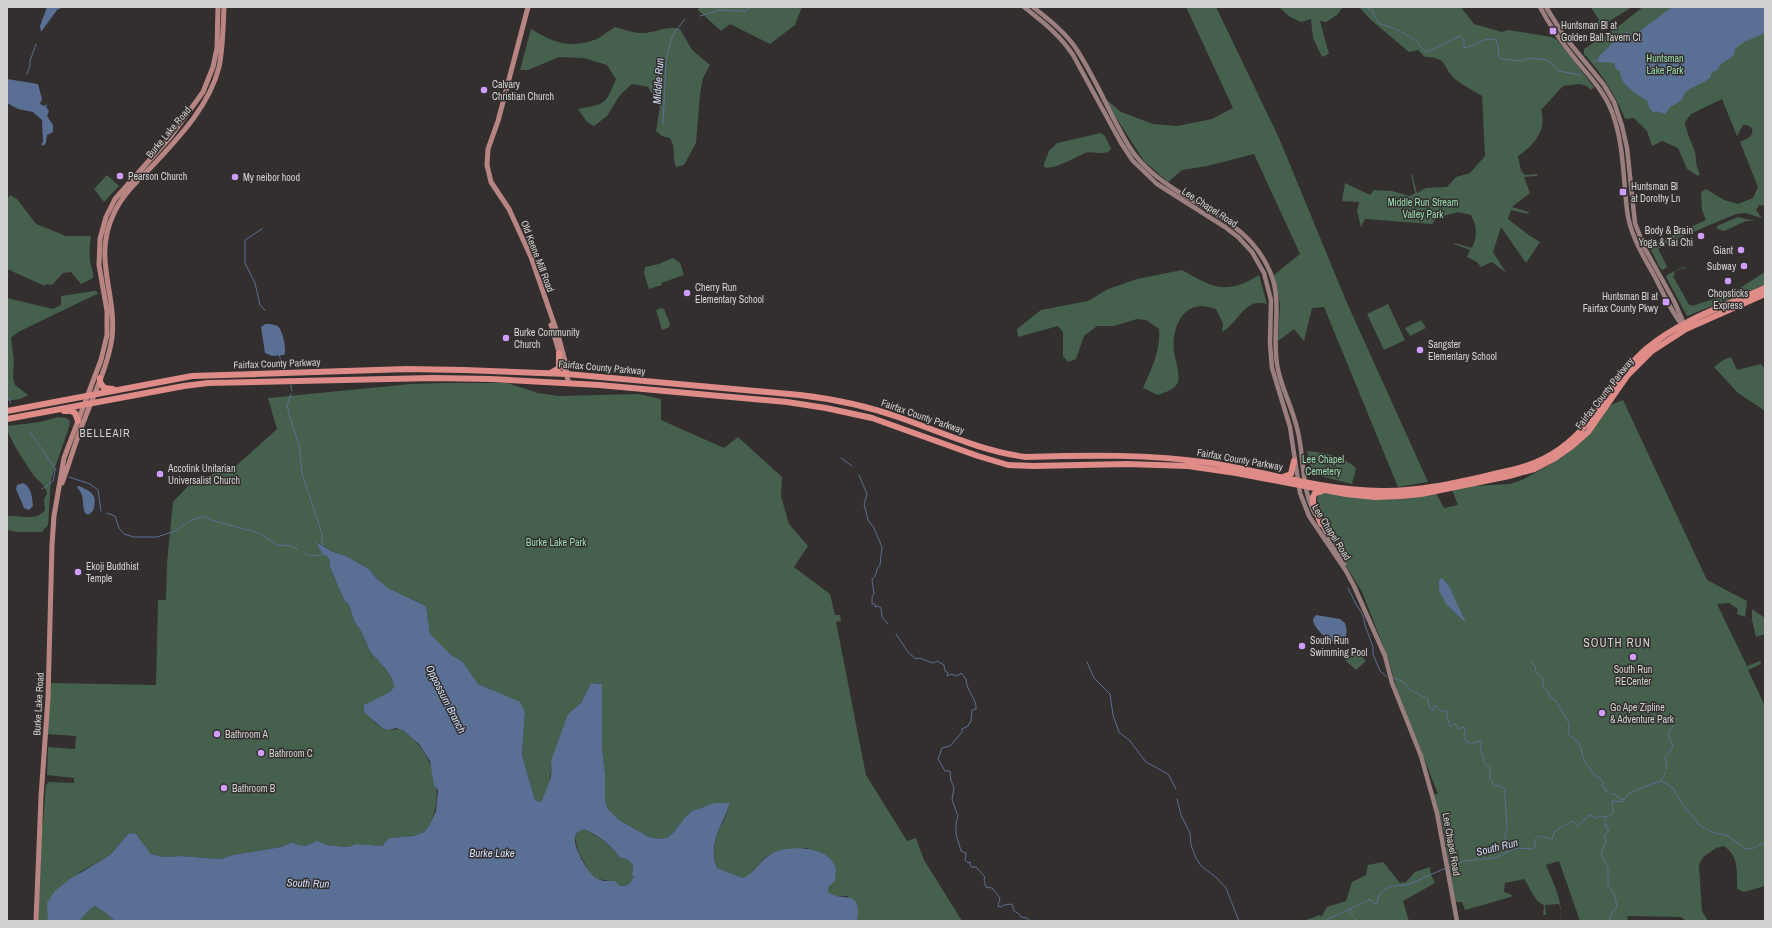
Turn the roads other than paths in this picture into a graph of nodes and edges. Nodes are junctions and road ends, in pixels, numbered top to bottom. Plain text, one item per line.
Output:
1 (218, 7) edge
2 (224, 7) edge
3 (528, 7) edge
4 (1024, 7) edge
5 (1033, 7) edge
6 (1540, 7) edge
7 (1546, 7) edge
8 (1765, 288) edge
9 (1765, 294) edge
10 (548, 308) junction
11 (1684, 326) junction
12 (1273, 344) junction
13 (559, 353) junction
14 (548, 373) junction
15 (567, 374) junction
16 (100, 378) junction
17 (569, 383) junction
18 (130, 387) junction
19 (90, 395) junction
20 (87, 403) junction
21 (7, 411) edge
22 (47, 412) junction
23 (7, 419) edge
24 (78, 422) junction
25 (1294, 461) junction
26 (1280, 477) junction
27 (1301, 483) junction
28 (60, 488) junction
29 (1324, 490) junction
30 (1321, 524) junction
31 (1346, 571) junction
32 (36, 921) edge
33 (1457, 921) edge

1 - 19 main road, Burke Lake Road
2 - 16 main road, Burke Lake Road
3 - 10 main road, Old Keene Mill Road
4 - 12 main road, Lee Chapel Road
5 - 12 main road, Lee Chapel Road
6 - 11 main road
7 - 11 main road
8 - 11 highway, Fairfax County Parkway
9 - 11 highway, Fairfax County Parkway
10 - 13 main road, Old Keene Mill Road
10 - 15 main road, Old Keene Mill Road
11 - 27 highway, Fairfax County Parkway
11 - 29 highway, Fairfax County Parkway
12 - 25 main road, Lee Chapel Road
12 - 27 main road, Lee Chapel Road
13 - 14 highway
13 - 15 main road, Old Keene Mill Road
14 - 15 highway, Fairfax County Parkway
14 - 18 highway, Fairfax County Parkway
15 - 17 main road, Old Keene Mill Road
15 - 26 highway, Fairfax County Parkway
16 - 18 highway
16 - 19 main road, Burke Lake Road
17 - 20 highway, Fairfax County Parkway
17 - 27 highway, Fairfax County Parkway
18 - 19 highway, Fairfax County Parkway
19 - 20 main road, Burke Lake Road
19 - 21 highway, Fairfax County Parkway
20 - 22 highway, Fairfax County Parkway
20 - 24 main road, Burke Lake Road
20 - 28 main road, Burke Lake Road
22 - 23 highway, Fairfax County Parkway
22 - 24 highway
24 - 28 main road, Burke Lake Road
25 - 26 highway
25 - 27 main road, Lee Chapel Road
26 - 27 highway, Fairfax County Parkway
27 - 29 highway, Fairfax County Parkway
27 - 30 main road, Lee Chapel Road
27 - 31 main road, Lee Chapel Road
28 - 32 main road, Burke Lake Road
29 - 30 highway
30 - 31 main road, Lee Chapel Road
31 - 33 main road, Lee Chapel Road

